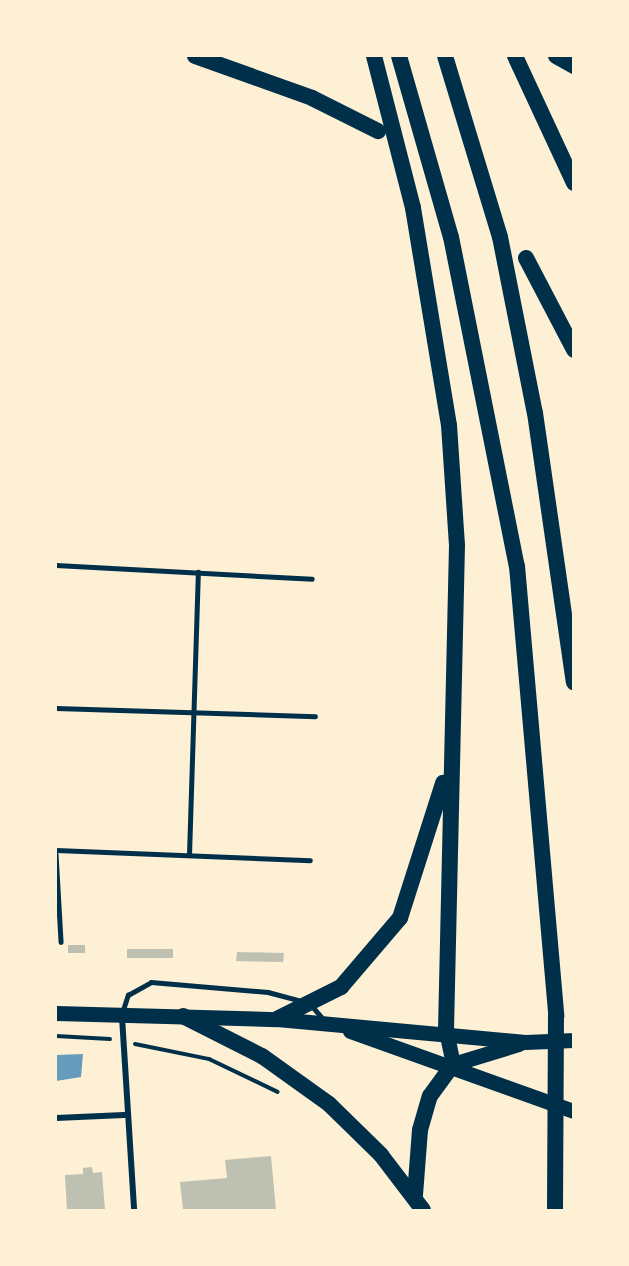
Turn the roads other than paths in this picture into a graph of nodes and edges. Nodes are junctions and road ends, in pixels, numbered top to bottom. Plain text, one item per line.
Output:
1 (195, 56) edge
2 (374, 56) edge
3 (399, 56) edge
4 (445, 56) edge
5 (515, 56) edge
6 (556, 56) edge
7 (573, 66) edge
8 (378, 131) dead end
9 (573, 183) edge
10 (526, 258) dead end
11 (573, 350) edge
12 (56, 565) edge
13 (198, 572) junction
14 (312, 579) dead end
15 (573, 682) edge
16 (56, 708) edge
17 (194, 713) junction
18 (315, 716) dead end
19 (450, 750) junction
20 (56, 852) edge
21 (189, 855) junction
22 (310, 860) dead end
23 (61, 942) dead end
24 (312, 1006) junction
25 (56, 1013) edge
26 (122, 1014) junction
27 (183, 1016) junction
28 (277, 1019) junction
29 (327, 1024) junction
30 (446, 1031) junction
31 (573, 1040) edge
32 (525, 1042) junction
33 (453, 1064) junction
34 (573, 1111) edge
35 (124, 1115) junction
36 (56, 1118) edge
37 (415, 1195) junction
38 (134, 1210) edge
39 (423, 1210) edge
40 (555, 1210) edge

1 - 8 highway
2 - 19 highway
3 - 40 highway
4 - 15 highway
5 - 9 highway
6 - 7 highway
10 - 11 highway
12 - 13 lane
13 - 14 lane
13 - 17 lane
16 - 17 lane
17 - 18 lane
17 - 21 lane
19 - 24 highway
19 - 30 highway
20 - 21 lane
20 - 23 lane
21 - 22 lane
24 - 26 lane
24 - 28 highway
24 - 29 lane
25 - 26 main road
26 - 27 main road
26 - 35 street
27 - 28 main road
27 - 37 highway
28 - 29 main road
29 - 30 main road
29 - 33 main road
30 - 32 main road
30 - 33 main road
31 - 32 main road
32 - 33 main road
33 - 34 main road
33 - 37 highway
35 - 36 street
35 - 38 street
37 - 39 highway

